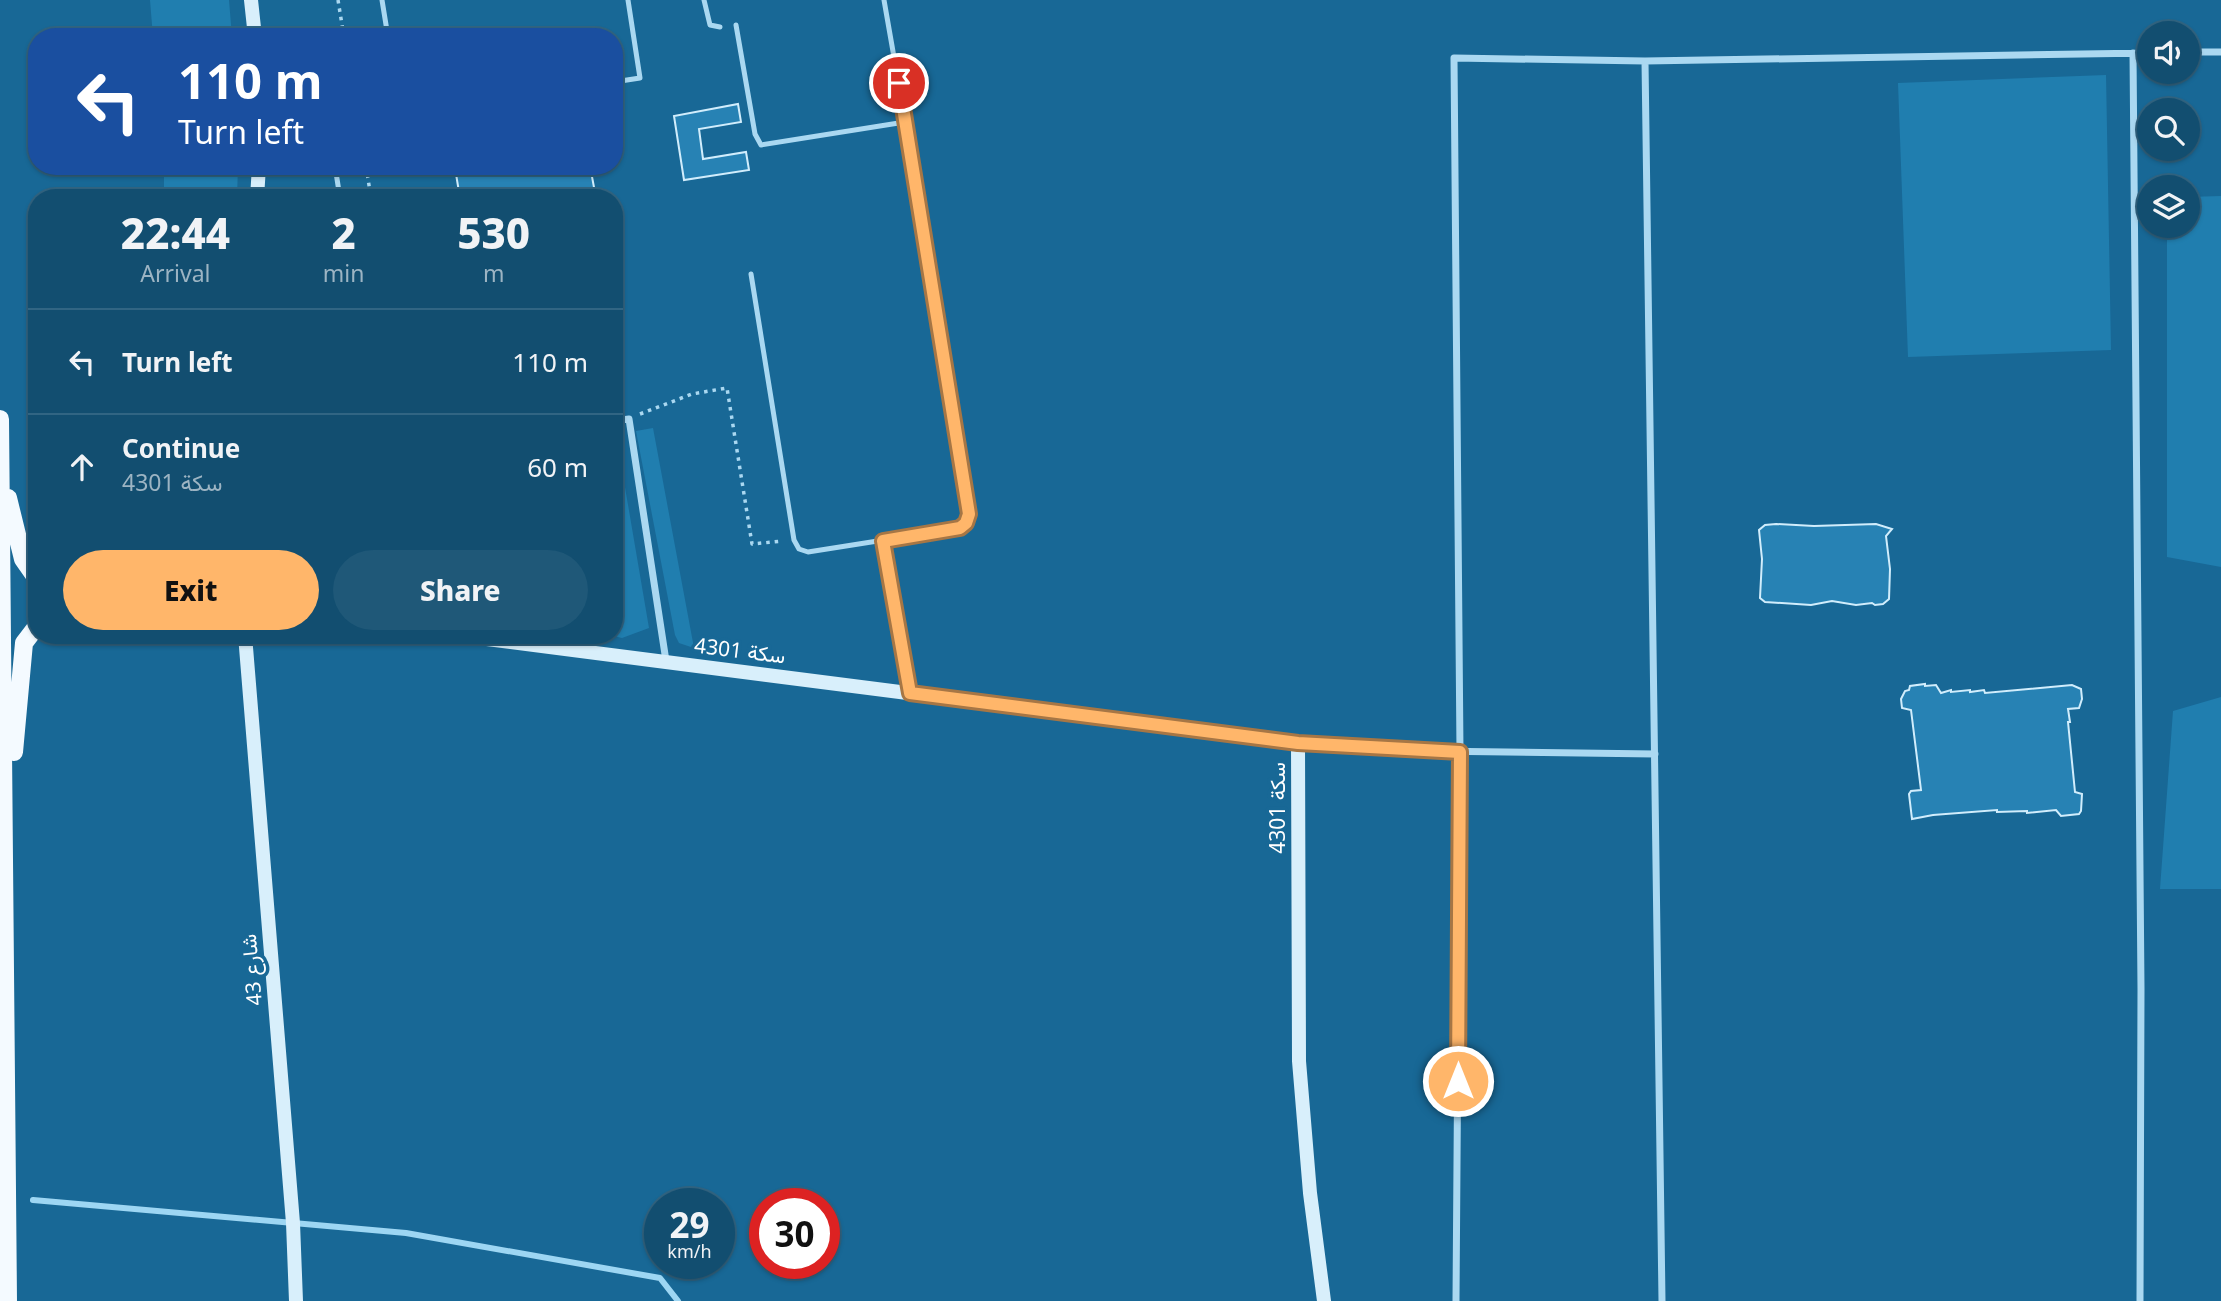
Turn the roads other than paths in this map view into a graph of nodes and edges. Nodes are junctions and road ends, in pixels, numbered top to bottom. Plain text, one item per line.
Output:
1 (251, 0) edge
2 (382, 0) edge
3 (628, 0) edge
4 (704, 0) edge
5 (884, 0) edge
6 (736, 25) dead end
7 (720, 27) dead end
8 (254, 28) edge
9 (387, 28) edge
10 (2200, 52) edge
11 (2221, 52) edge
12 (2133, 53) junction
13 (2137, 53) edge
14 (1645, 61) junction
15 (623, 81) edge
16 (905, 122) junction
17 (751, 274) dead end
18 (0, 419) edge
19 (623, 420) edge
20 (0, 465) edge
21 (883, 541) junction
22 (28, 566) edge
23 (28, 638) edge
24 (246, 644) edge
25 (566, 644) edge
26 (666, 662) junction
27 (910, 693) junction
28 (1298, 743) junction
29 (1460, 752) junction
30 (1655, 754) junction
31 (5, 857) junction
32 (8, 1301) edge
33 (296, 1301) edge
34 (1324, 1301) edge
35 (1456, 1301) edge
36 (1661, 1301) edge
37 (2140, 1301) edge

1 - 8 street
2 - 9 lane
3 - 15 lane
4 - 7 lane
5 - 16 lane
6 - 16 lane
10 - 11 street
12 - 13 street
12 - 14 street
12 - 37 street
14 - 29 street
14 - 30 street
16 - 21 lane
17 - 21 lane
18 - 20 main road
19 - 26 street
20 - 22 main road
20 - 31 main road
21 - 27 lane
23 - 31 main road
24 - 33 street, شارع 43
25 - 26 street, سكة 4301
26 - 27 street, سكة 4301
27 - 28 street, سكة 4301
28 - 29 street
28 - 34 street, سكة 4301
29 - 30 street
29 - 35 street
30 - 36 street
31 - 32 main road

